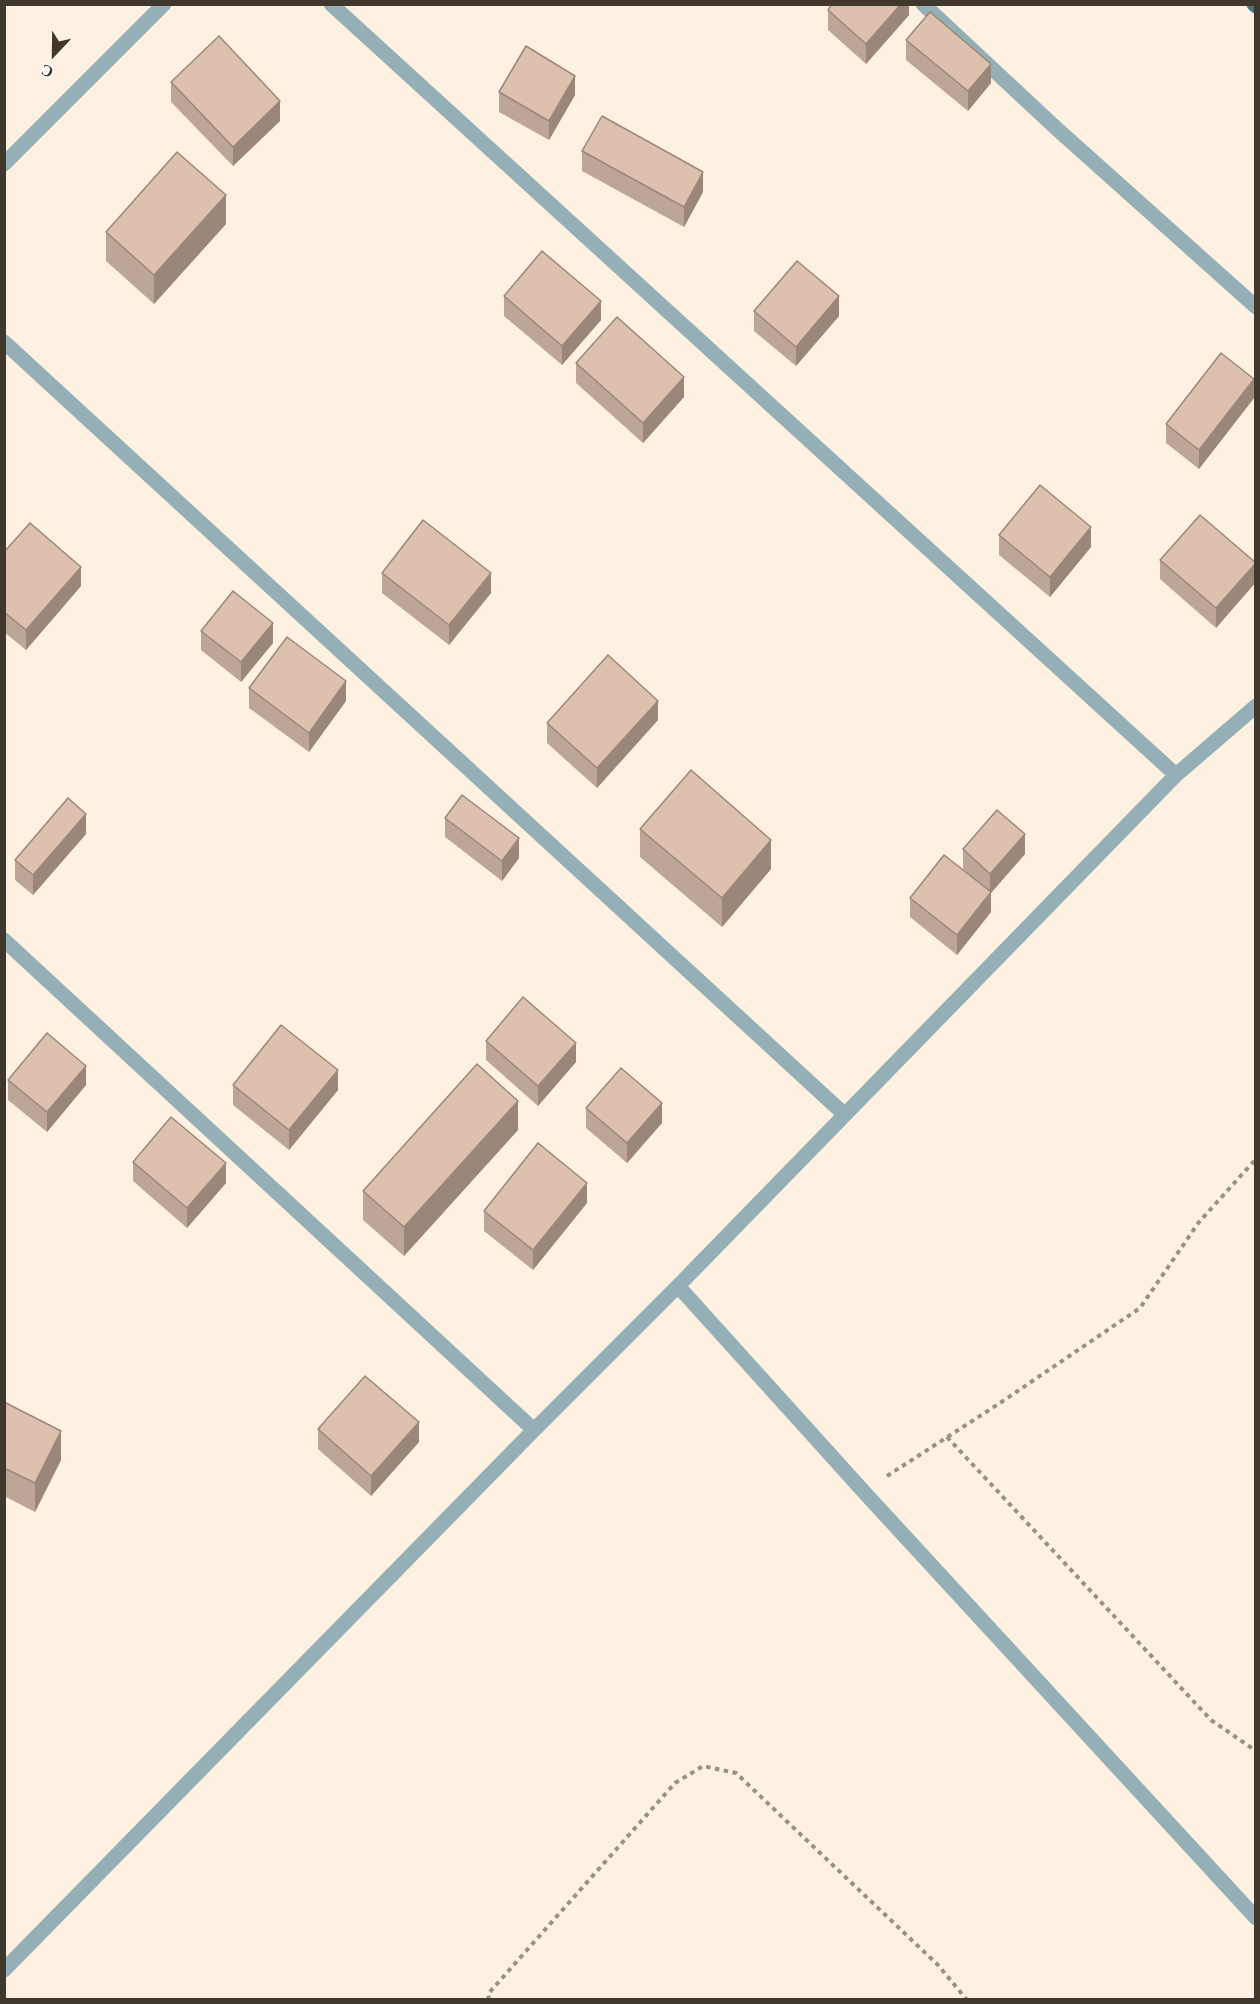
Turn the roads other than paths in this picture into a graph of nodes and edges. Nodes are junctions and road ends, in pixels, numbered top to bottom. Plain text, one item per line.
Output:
1 (164, 4) edge
2 (331, 4) edge
3 (923, 4) edge
4 (4, 164) edge
5 (1256, 307) edge
6 (4, 342) edge
7 (1256, 706) edge
8 (1176, 775) junction
9 (4, 940) edge
10 (844, 1114) junction
11 (678, 1286) junction
12 (534, 1430) junction
13 (1256, 1917) edge
14 (4, 1970) edge

1 - 4 street
2 - 8 street
3 - 5 street
6 - 10 street
7 - 8 street
8 - 10 street
9 - 12 street
10 - 11 street
11 - 12 street
11 - 13 street
12 - 14 street

